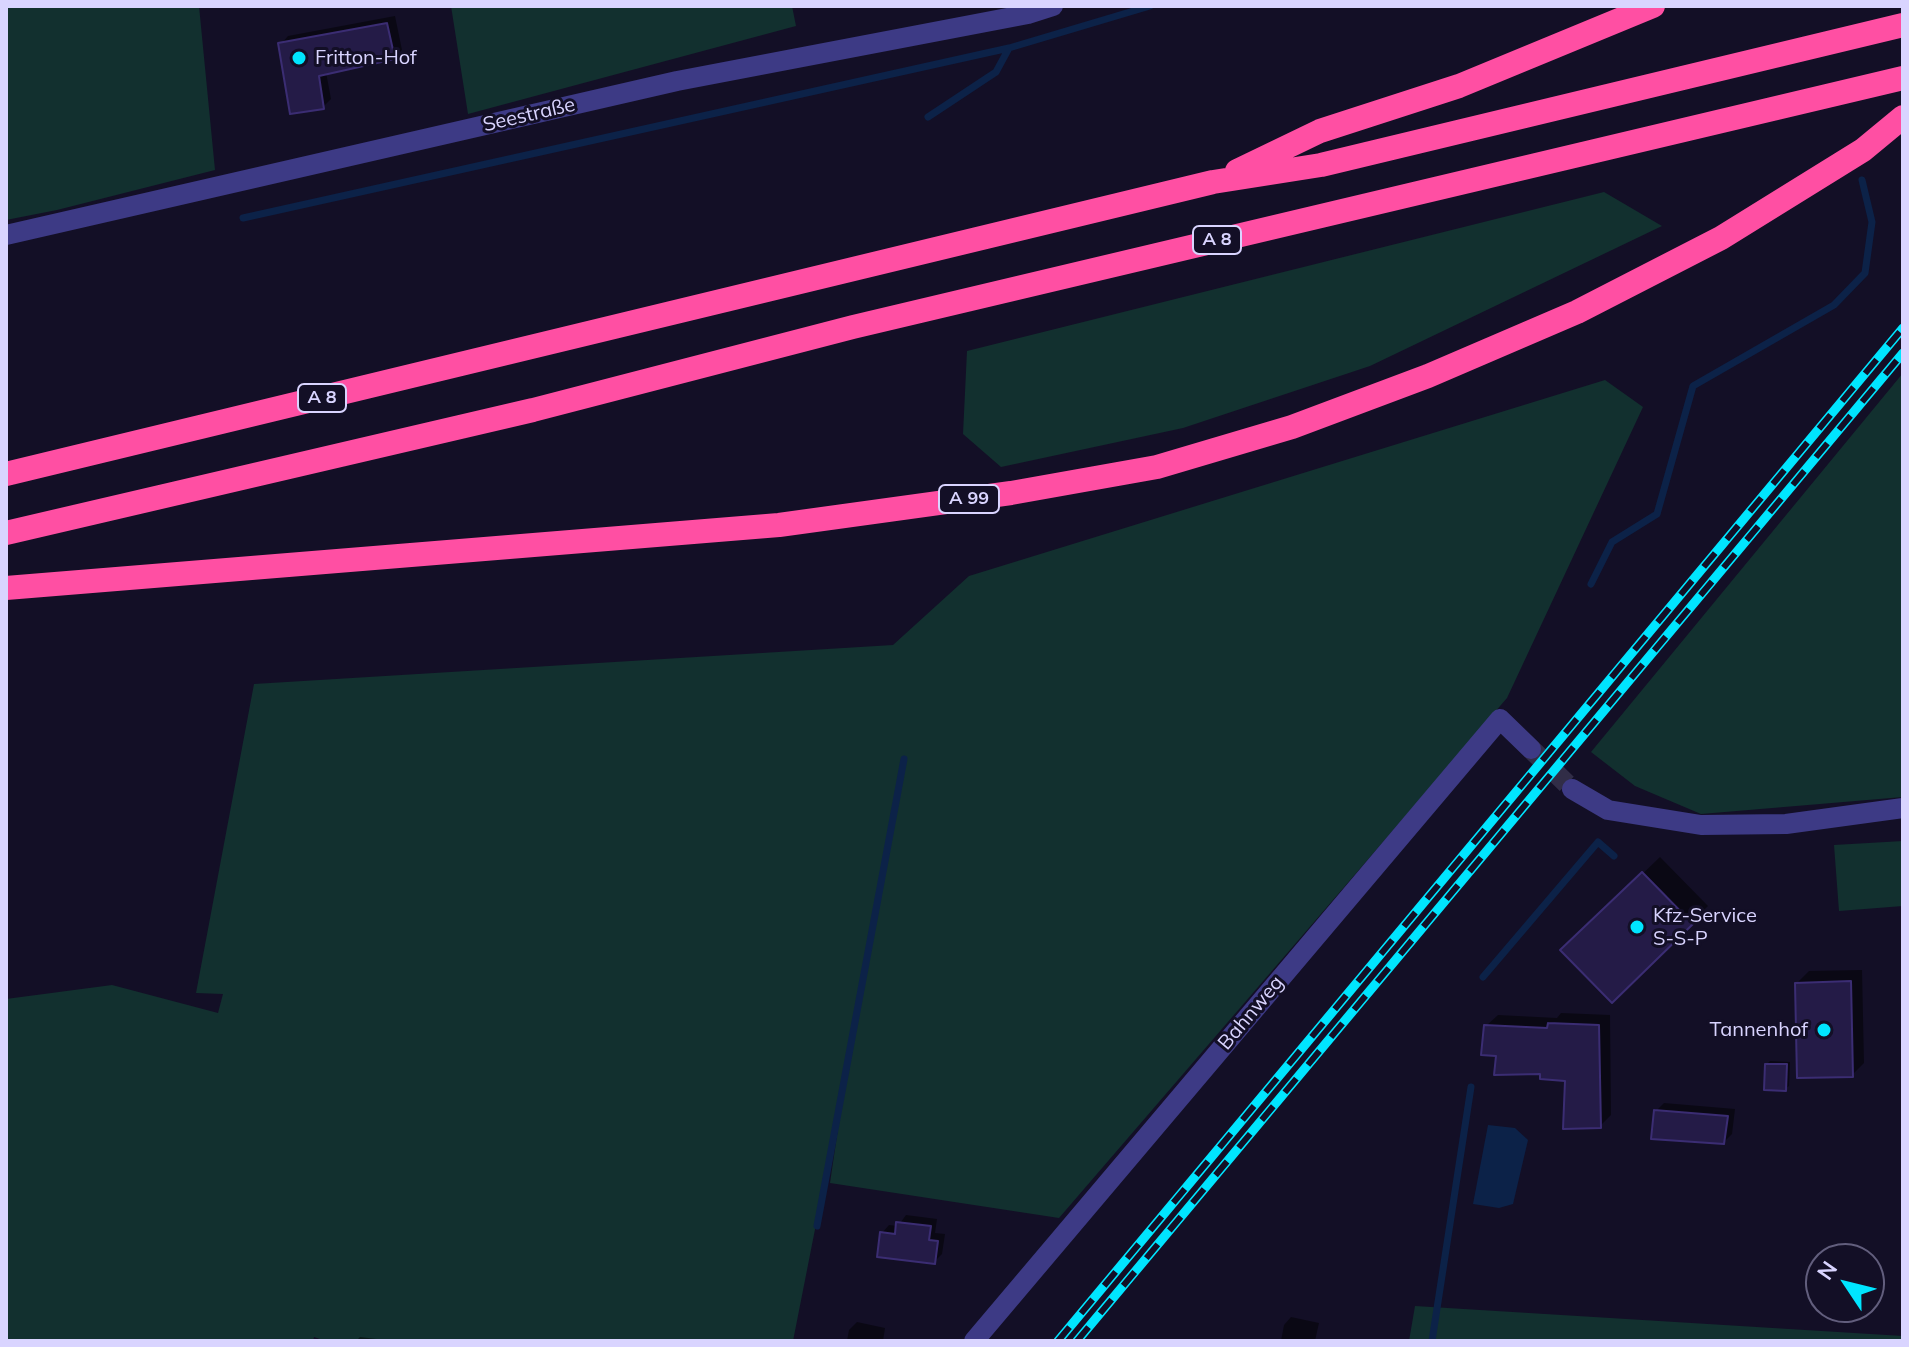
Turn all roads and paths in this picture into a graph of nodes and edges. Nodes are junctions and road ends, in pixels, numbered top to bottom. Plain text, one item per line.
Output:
1 (1053, 6) edge
2 (1653, 6) edge
3 (1903, 25) edge
4 (1903, 78) edge
5 (1903, 117) edge
6 (1213, 182) junction
7 (6, 235) edge
8 (6, 474) edge
9 (6, 533) edge
10 (6, 588) edge
11 (1531, 749) tunnel mouth
12 (1572, 789) tunnel mouth
13 (1903, 808) edge
14 (974, 1341) edge

1 - 7 street, Seestraße
2 - 6 highway
3 - 6 highway, A 8
4 - 9 highway, A 8
5 - 10 highway, A 99
6 - 8 highway, A 8
11 - 14 street, Bahnweg
12 - 13 street

